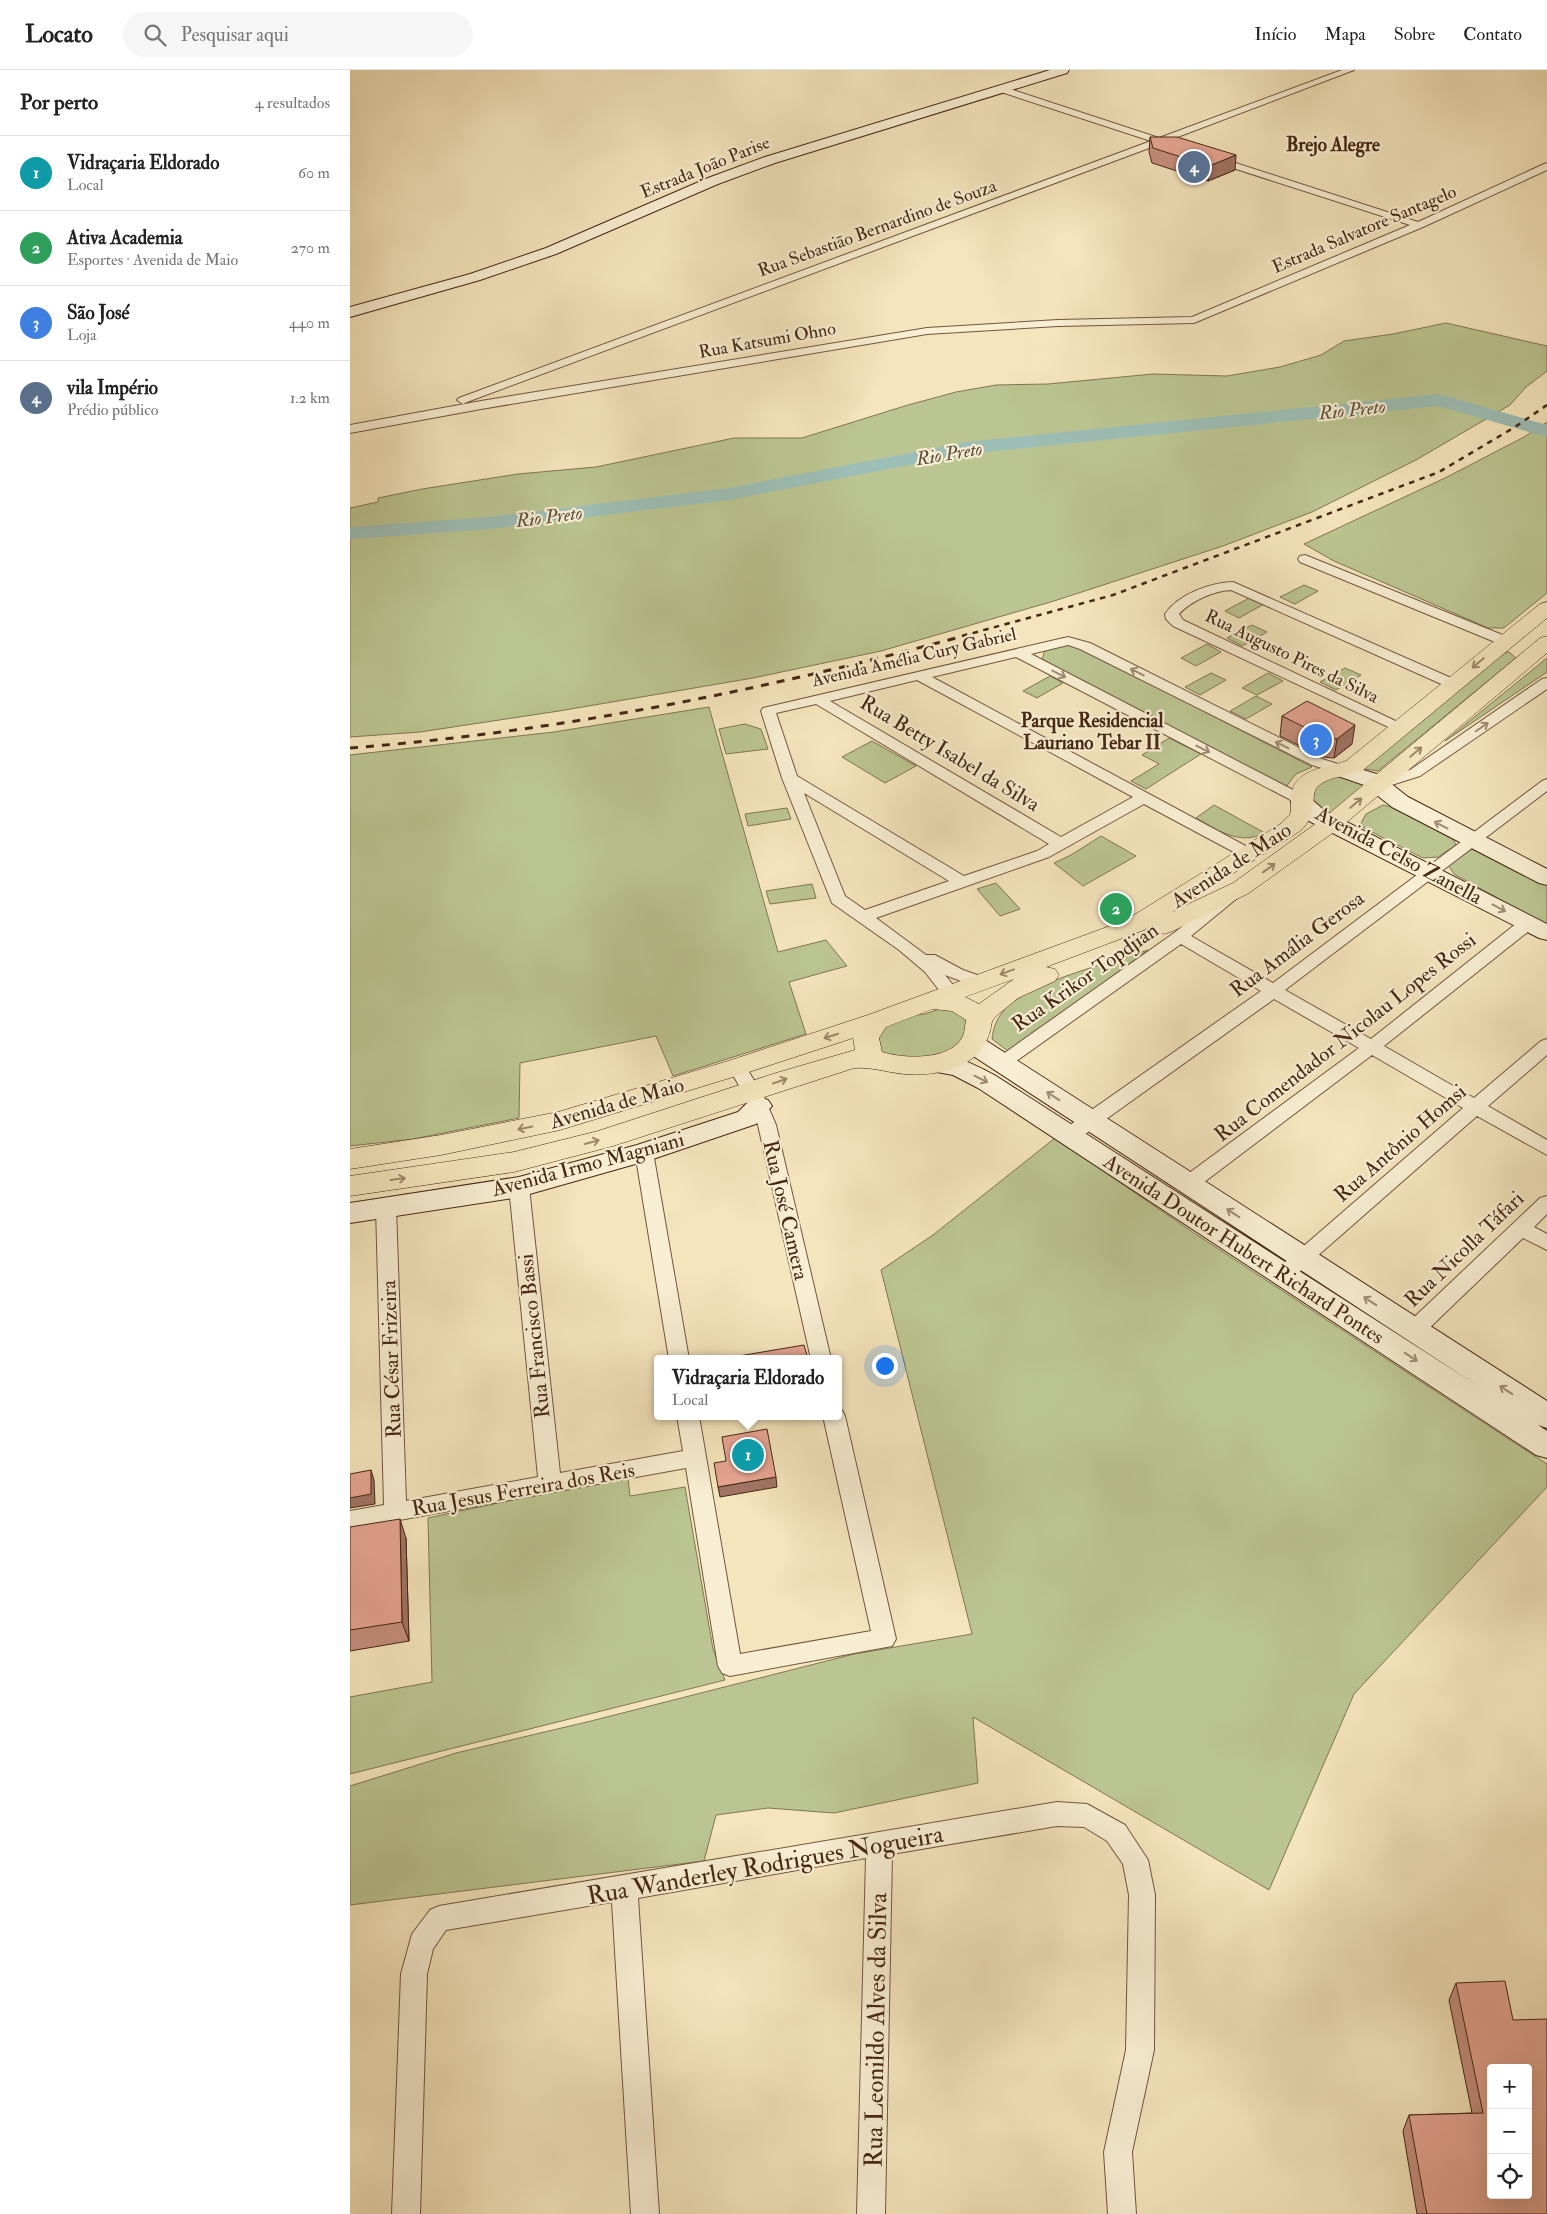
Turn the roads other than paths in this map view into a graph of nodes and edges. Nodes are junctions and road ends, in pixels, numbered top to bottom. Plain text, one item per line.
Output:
1 (1063, 70) edge
2 (1350, 70) edge
3 (1001, 89) junction
4 (1159, 141) junction
5 (1177, 147) edge
6 (1206, 156) edge
7 (1547, 166) edge
8 (1419, 225) junction
9 (354, 309) edge
10 (1194, 320) joint
11 (416, 418) junction
12 (350, 429) edge
13 (1305, 559) dead end
14 (1547, 608) edge
15 (1511, 637) junction
16 (1547, 640) edge
17 (1039, 646) junction
18 (1016, 652) junction
19 (1522, 663) junction
20 (1040, 664) junction
21 (918, 675) junction
22 (1547, 682) edge
23 (1454, 684) junction
24 (817, 699) junction
25 (1399, 728) junction
26 (1343, 770) junction
27 (790, 778) junction
28 (1379, 784) junction
29 (1547, 784) edge
30 (1143, 798) junction
31 (1302, 803) junction
32 (1333, 822) junction
33 (1471, 841) junction
34 (1061, 844) junction
35 (1249, 854) junction
36 (1431, 872) junction
37 (1547, 878) edge
38 (962, 882) junction
39 (1241, 888) junction
40 (862, 917) junction
41 (1537, 928) edge
42 (1187, 932) junction
43 (905, 946) junction
44 (980, 982) junction
45 (1274, 991) junction
46 (943, 998) junction
47 (877, 1021) junction
48 (976, 1031) junction
49 (1547, 1045) edge
50 (1373, 1046) junction
51 (873, 1058) junction
52 (1002, 1063) junction
53 (935, 1064) junction
54 (737, 1067) junction
55 (755, 1099) junction
56 (1475, 1107) junction
57 (1080, 1128) junction
58 (1547, 1148) edge
59 (644, 1152) junction
60 (350, 1159) edge
61 (1188, 1184) junction
62 (350, 1186) edge
63 (518, 1187) junction
64 (1547, 1203) edge
65 (386, 1207) junction
66 (350, 1213) edge
67 (1521, 1228) junction
68 (1547, 1243) edge
69 (1292, 1266) junction
70 (1414, 1330) junction
71 (678, 1355) edge
72 (820, 1355) edge
73 (1538, 1413) edge
74 (689, 1420) edge
75 (835, 1420) edge
76 (1547, 1446) edge
77 (696, 1458) junction
78 (550, 1484) junction
79 (395, 1512) junction
80 (350, 1520) edge
81 (879, 1845) junction
82 (624, 1889) junction
83 (406, 2214) edge
84 (645, 2214) edge
85 (871, 2214) edge
86 (1122, 2214) edge

1 - 3 main road, Estrada João Parise
2 - 4 street, Rua Sebastião Bernardino de Souza
3 - 4 street
3 - 9 main road, Estrada João Parise
4 - 5 street
4 - 11 street, Rua Sebastião Bernardino de Souza
6 - 8 street
7 - 8 street, Estrada Salvatore Santagelo
8 - 10 street, Estrada Salvatore Santagelo
10 - 11 street, Rua Katsumi Ohno
11 - 12 street, Rua Katsumi Ohno
13 - 15 street
14 - 15 main road, Avenida de Maio
15 - 16 main road
15 - 19 main road
15 -> 23 main road, Avenida de Maio
16 - 19 main road, Avenida de Maio
17 - 18 street, Avenida Amélia Cury Gabriel
17 - 20 street
26 -> 17 street, Avenida Amélia Cury Gabriel
18 - 20 street, Avenida Celso Zanella
18 - 21 street, Avenida Amélia Cury Gabriel
28 -> 19 main road, Avenida de Maio
20 -> 31 street, Avenida Celso Zanella
21 - 24 street, Avenida Amélia Cury Gabriel
21 - 30 street
28 -> 22 street
23 - 25 main road, Avenida de Maio
23 - 25 street, Rua Augusto Pires da Silva
24 - 27 street, Avenida Amélia Cury Gabriel
24 - 34 street, Rua Betty Isabel da Silva
25 - 26 main road, Avenida de Maio
26 - 28 main road
26 - 31 main road, Avenida de Maio
27 - 38 street
27 - 40 street
32 -> 28 main road, Avenida de Maio
33 -> 28 main road
29 - 33 street, Rua Amália Gerosa
30 - 34 street
30 - 35 street
31 - 32 main road, Avenida Celso Zanella
31 - 35 main road, Avenida de Maio
32 - 36 main road, Avenida Celso Zanella
39 -> 32 main road, Avenida de Maio
33 - 36 street, Rua Amália Gerosa
33 - 37 main road
34 - 38 street
35 -> 44 main road, Avenida de Maio
36 -> 41 main road, Avenida Celso Zanella
36 - 45 street, Rua Amália Gerosa
38 - 40 street
39 - 42 street, Rua Krikor Topdjian
39 - 48 main road, Avenida de Maio
40 - 43 street
41 - 50 street, Rua Comendador Nicolau Lopes Rossi
42 - 45 street
42 - 52 street, Rua Krikor Topdjian
43 - 44 street
43 - 46 street
44 - 46 main road, Avenida de Maio
45 - 50 street
45 - 57 street, Rua Amália Gerosa
46 - 47 main road, Avenida de Maio
46 - 48 main road
47 - 51 main road
47 -> 54 main road, Avenida de Maio
48 - 52 main road, Avenida Doutor Hubert Richard Pontes
48 - 53 main road, Avenida de Maio
49 - 56 street, Rua Antônio Homsi
50 - 56 street
50 - 61 street, Rua Comendador Nicolau Lopes Rossi
51 - 53 main road, Avenida de Maio
55 -> 51 main road, Avenida de Maio
57 -> 52 main road, Avenida Doutor Hubert Richard Pontes
53 -> 57 main road, Avenida Doutor Hubert Richard Pontes
54 - 55 street, Rua José Camera
54 -> 60 main road, Avenida de Maio
55 - 59 main road, Avenida Irmo Magniani
62 -> 55 main road, Avenida de Maio
55 - 72 street, Rua José Camera
56 - 58 street
56 - 69 street, Rua Antônio Homsi
57 - 61 main road, Avenida Doutor Hubert Richard Pontes
57 - 69 main road, Avenida Doutor Hubert Richard Pontes
59 - 63 main road, Avenida Irmo Magniani
59 - 71 street
69 -> 61 main road, Avenida Doutor Hubert Richard Pontes
63 - 65 main road, Avenida Irmo Magniani
63 - 78 street, Rua Francisco Bassi
64 - 67 street, Rua Nicolla Táfari
65 - 66 main road, Avenida Irmo Magniani
65 - 79 street, Rua César Frizeira
67 - 68 street
67 - 70 street, Rua Nicolla Táfari
70 -> 69 main road, Avenida Doutor Hubert Richard Pontes
69 -> 73 main road, Avenida Doutor Hubert Richard Pontes
73 -> 70 main road, Avenida Doutor Hubert Richard Pontes
73 - 76 main road, Avenida Doutor Hubert Richard Pontes
74 - 77 street
75 - 77 street
77 - 78 street, Rua Jesus Ferreira dos Reis
78 - 79 street, Rua Jesus Ferreira dos Reis
79 - 80 street, Rua Jesus Ferreira dos Reis
81 - 82 street, Rua Wanderley Rodrigues Nogueira
81 - 85 street, Rua Leonildo Alves da Silva
81 - 86 street, Rua Wanderley Rodrigues Nogueira
82 - 83 street, Rua Wanderley Rodrigues Nogueira
82 - 84 street

